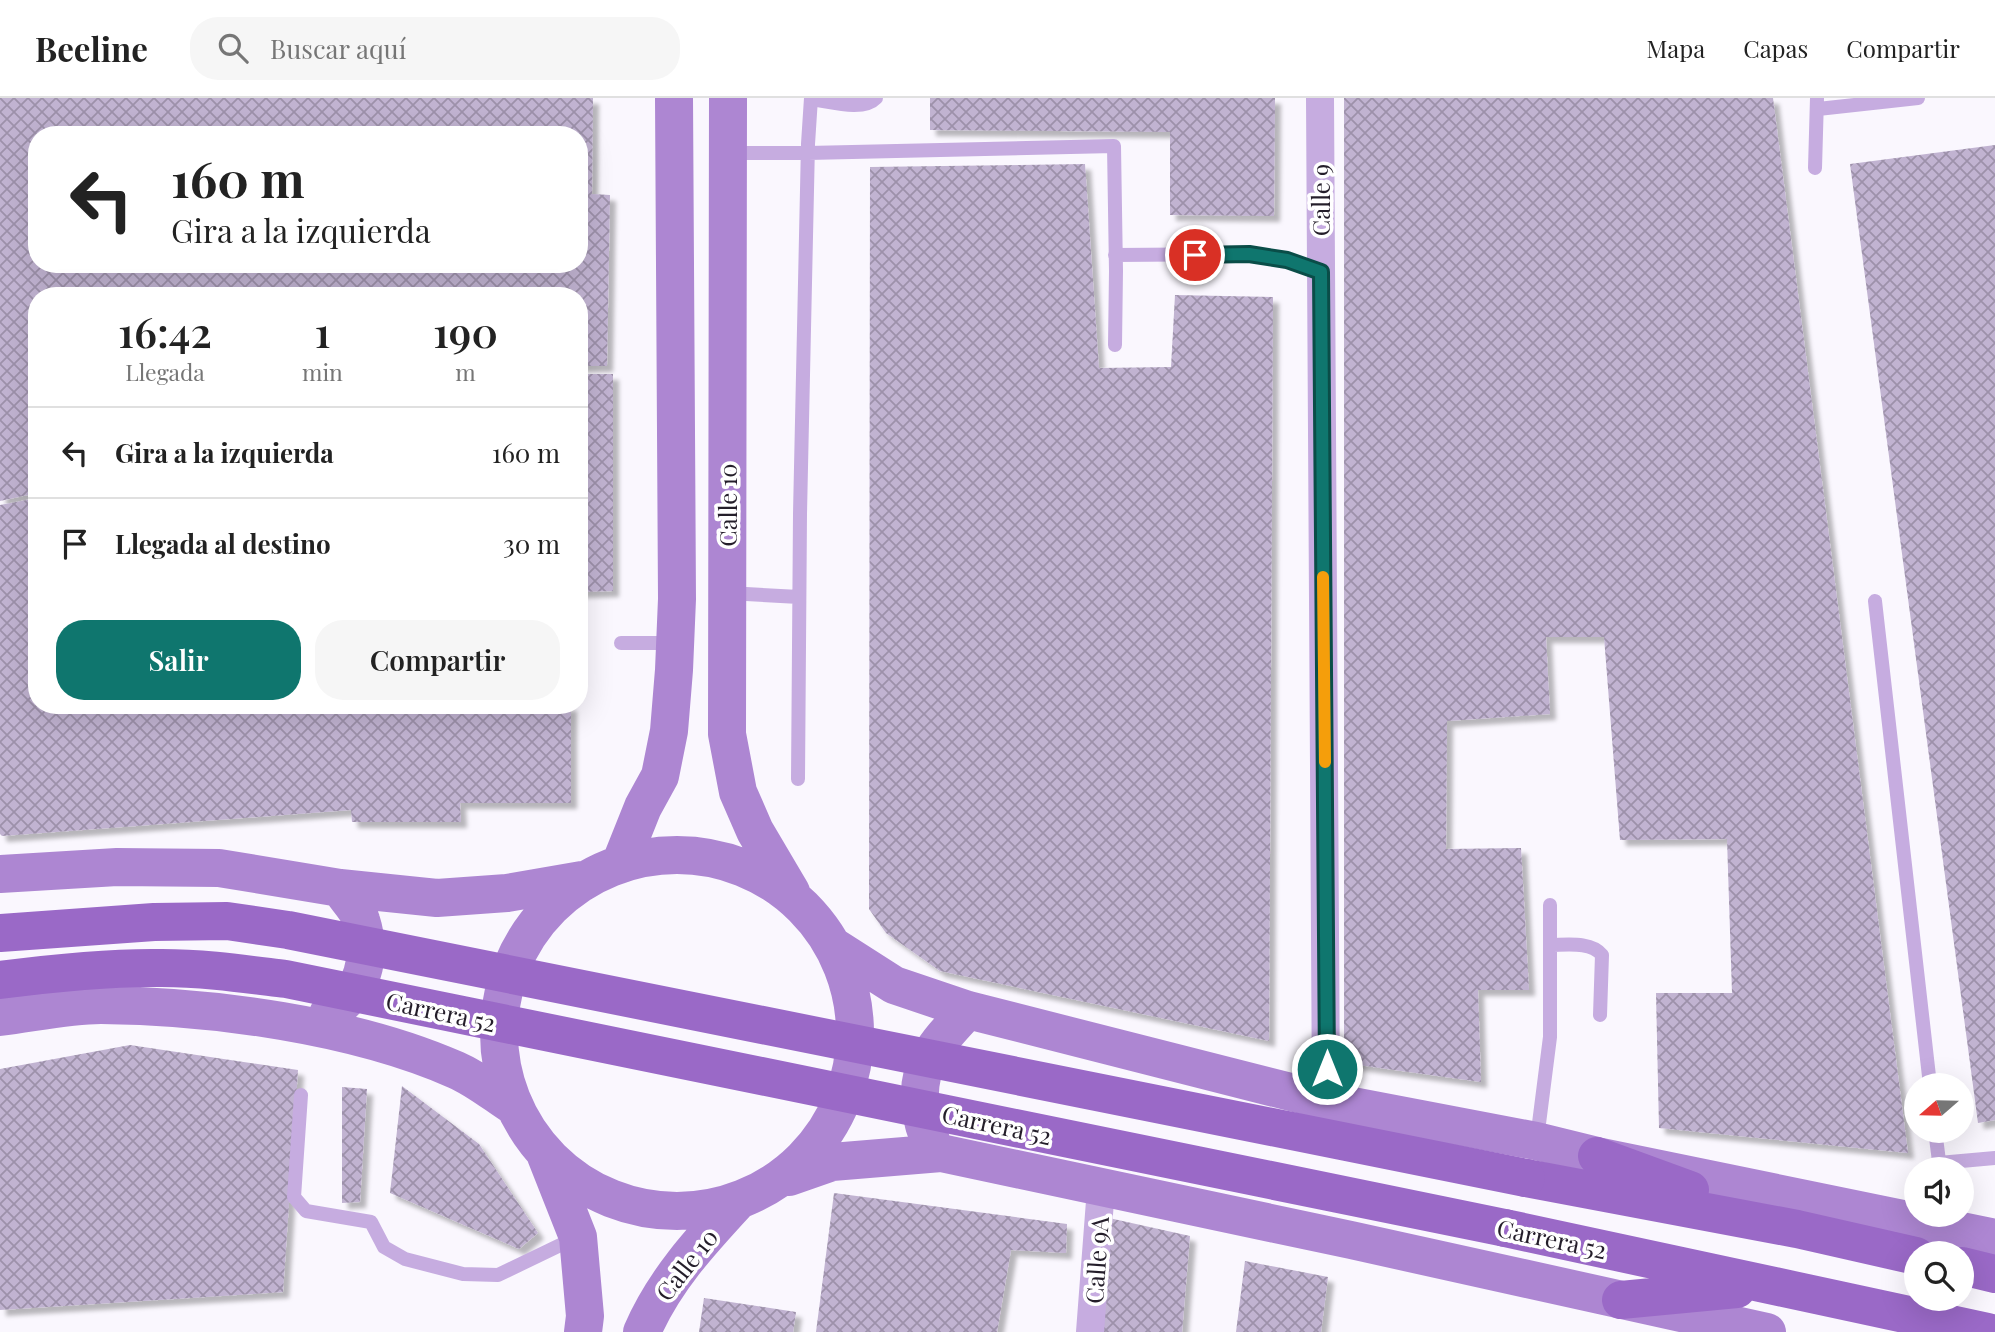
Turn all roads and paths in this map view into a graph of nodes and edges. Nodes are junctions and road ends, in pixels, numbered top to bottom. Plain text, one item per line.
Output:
1 (674, 98) edge
2 (728, 98) edge
3 (811, 98) edge
4 (876, 98) edge
5 (1320, 98) edge
6 (1918, 98) edge
7 (1817, 103) edge
8 (727, 153) junction
9 (808, 153) junction
10 (1815, 168) dead end
11 (1115, 255) junction
12 (1321, 272) junction
13 (1115, 345) dead end
14 (726, 593) junction
15 (799, 597) junction
16 (1875, 601) dead end
17 (621, 643) dead end
18 (675, 643) junction
19 (798, 779) dead end
20 (621, 862) junction
21 (0, 874) edge
22 (582, 880) junction
23 (340, 888) junction
24 (794, 897) junction
25 (1550, 905) dead end
26 (0, 933) edge
27 (1550, 945) junction
28 (833, 946) junction
29 (0, 980) edge
30 (968, 1010) junction
31 (1600, 1016) dead end
32 (0, 1017) edge
33 (308, 1026) junction
34 (1929, 1073) edge
35 (301, 1095) dead end
36 (1326, 1101) junction
37 (515, 1107) junction
38 (1536, 1141) junction
39 (544, 1151) junction
40 (941, 1153) junction
41 (1597, 1156) junction
42 (1995, 1158) edge
43 (1974, 1161) edge
44 (780, 1180) junction
45 (1101, 1188) junction
46 (737, 1202) junction
47 (1904, 1213) edge
48 (1964, 1227) edge
49 (1797, 1229) junction
50 (578, 1237) junction
51 (1995, 1238) edge
52 (1904, 1253) edge
53 (1974, 1269) edge
54 (1995, 1274) edge
55 (1773, 1286) junction
56 (1621, 1300) junction
57 (583, 1332) edge
58 (642, 1332) edge
59 (1090, 1332) edge
60 (1767, 1332) edge
61 (1988, 1332) edge

1 - 18 street, Calle 10
2 - 8 street, Calle 10
3 - 4 lane
3 - 9 lane
5 - 12 street, Calle 9
6 - 7 lane
7 - 10 lane
8 - 9 lane
8 - 14 street, Calle 10
9 - 11 lane
9 - 15 lane
11 - 12 lane
11 - 13 lane
12 - 36 street, Calle 9
14 - 15 lane
14 - 24 street, Calle 10
15 - 19 lane
16 - 34 lane
17 - 18 lane
18 - 20 street, Calle 10
20 - 22 street
20 - 24 street
21 - 23 street
22 - 23 street
22 - 37 street
23 - 33 street
24 - 28 street
25 - 27 lane
26 - 49 main road, Carrera 52, bridge
27 - 31 lane
27 - 38 lane
28 - 30 street
28 - 44 street
29 - 55 main road, Carrera 52, bridge
30 - 36 street
30 - 40 street
32 - 33 street, Carrera 52
33 - 37 street, Carrera 52
35 - 50 lane
36 - 38 street
37 - 39 street
38 - 41 street
39 - 46 street
39 - 50 street
40 - 44 street, Carrera 52
40 - 45 street, Carrera 52
41 - 47 street
41 - 49 main road
42 - 43 lane
44 - 46 street
45 - 56 street, Carrera 52
45 - 59 street, Calle 9A
46 - 58 street, Calle 10
48 - 51 street
49 - 52 main road, Carrera 52
50 - 57 street
53 - 54 main road
55 - 56 main road
55 - 61 main road, Carrera 52
56 - 60 street, Carrera 52

